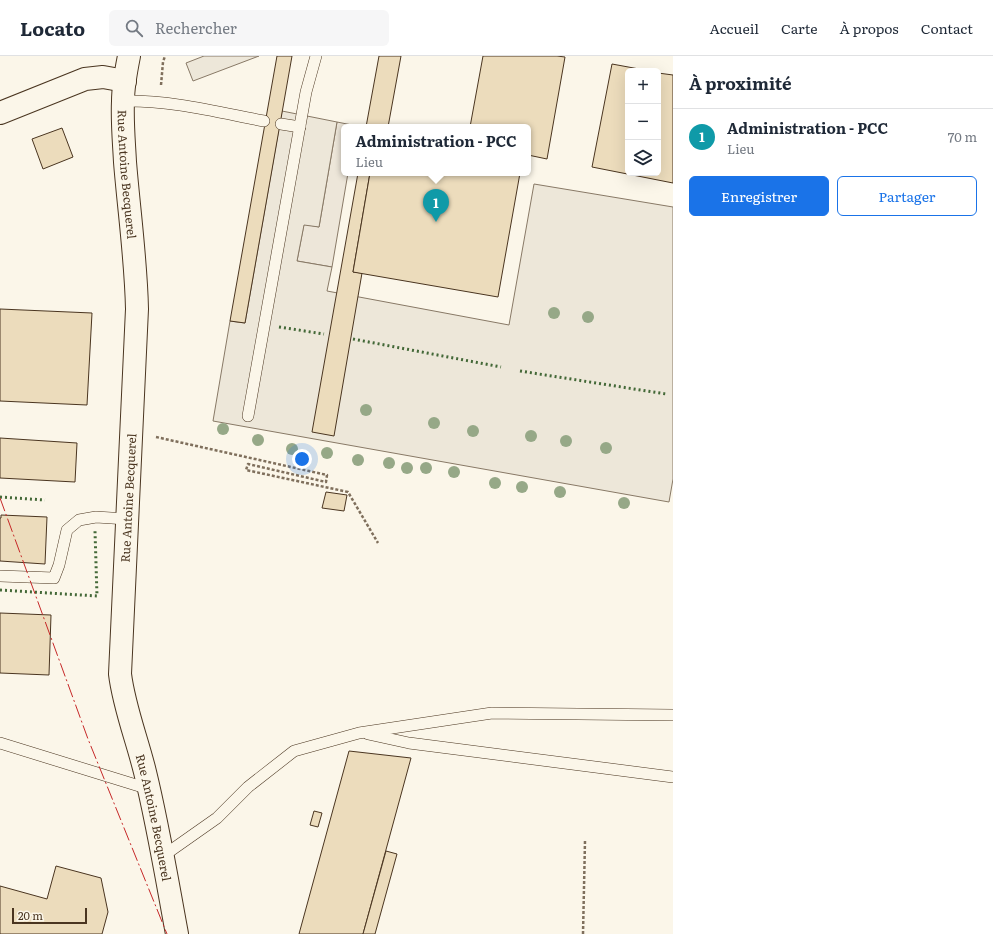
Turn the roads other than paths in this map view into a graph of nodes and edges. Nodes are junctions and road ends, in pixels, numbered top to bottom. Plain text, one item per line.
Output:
1 (129, 56) edge
2 (316, 56) edge
3 (124, 91) junction
4 (0, 113) edge
5 (264, 121) dead end
6 (281, 124) dead end
7 (300, 127) junction
8 (248, 416) dead end
9 (127, 519) junction
10 (0, 576) edge
11 (673, 715) edge
12 (359, 733) junction
13 (0, 743) edge
14 (673, 777) edge
15 (149, 789) junction
16 (163, 856) junction
17 (177, 934) edge

1 - 3 street, Rue Antoine Becquerel
2 - 7 lane
3 - 4 street
3 - 5 lane
3 - 9 street, Rue Antoine Becquerel
6 - 7 lane
7 - 8 lane
9 - 10 lane
9 - 15 street, Rue Antoine Becquerel
11 - 12 lane
12 - 14 lane
12 - 16 lane
13 - 15 lane
15 - 16 street, Rue Antoine Becquerel
16 - 17 street, Rue Antoine Becquerel

